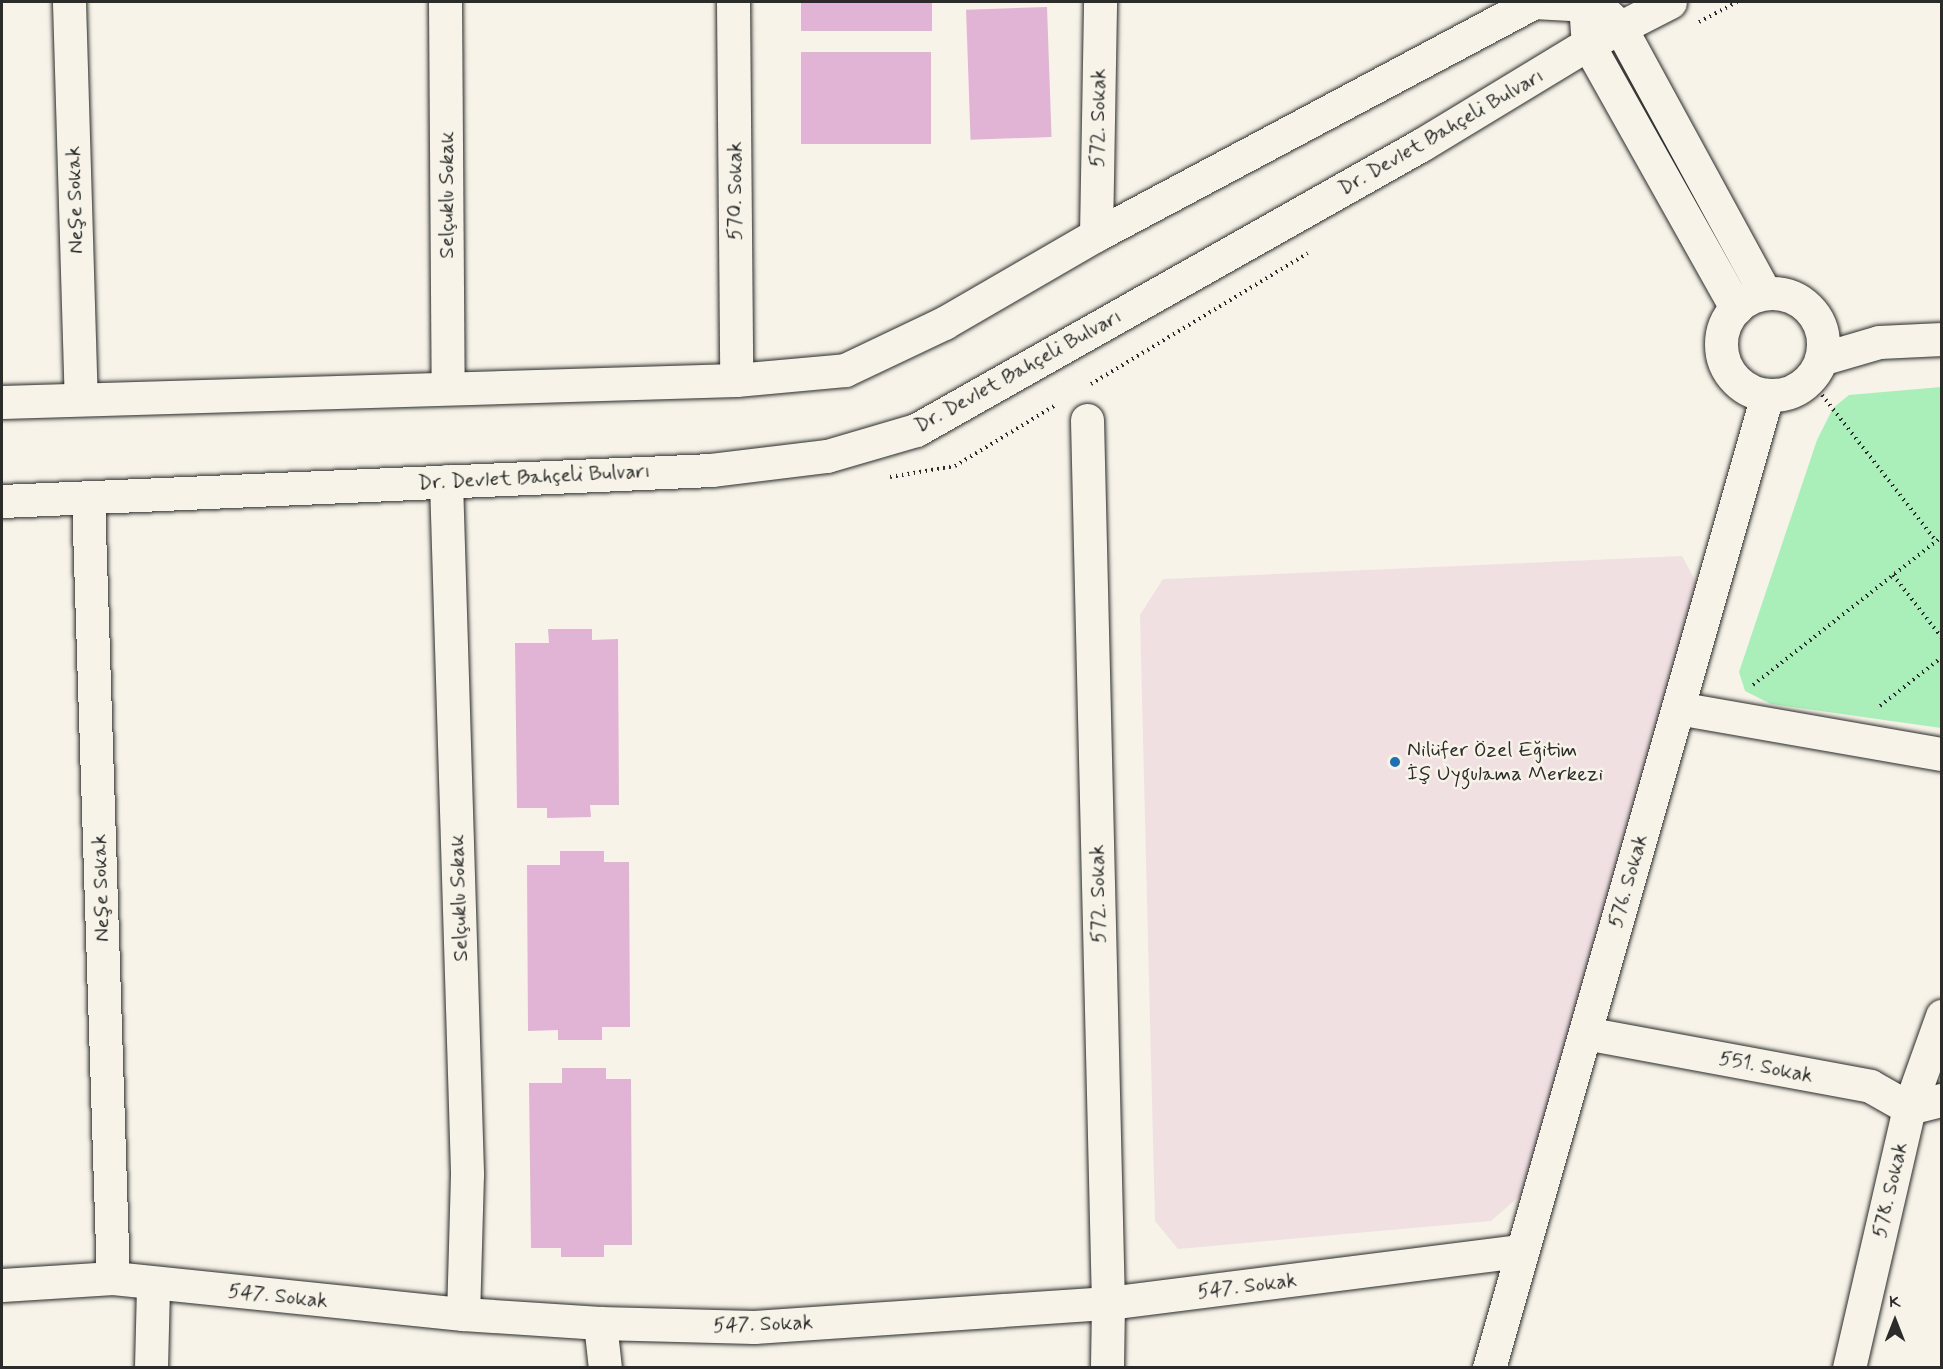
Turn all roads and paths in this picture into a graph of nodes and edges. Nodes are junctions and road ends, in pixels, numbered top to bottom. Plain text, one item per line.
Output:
1 (69, 2) edge
2 (445, 2) edge
3 (733, 2) edge
4 (1100, 2) edge
5 (1535, 2) edge
6 (1670, 2) edge
7 (1590, 3) edge
8 (1620, 27) junction
9 (1588, 44) junction
10 (1096, 235) junction
11 (1765, 293) junction
12 (1736, 308) junction
13 (1817, 321) junction
14 (1941, 339) edge
15 (1879, 342) junction
16 (1814, 370) junction
17 (736, 380) junction
18 (448, 388) junction
19 (1767, 395) junction
20 (81, 398) junction
21 (2, 402) edge
22 (1087, 420) dead end
23 (446, 481) junction
24 (88, 497) junction
25 (2, 501) edge
26 (1941, 537) edge
27 (1936, 541) junction
28 (1893, 575) junction
29 (1941, 638) edge
30 (1941, 657) edge
31 (1678, 708) junction
32 (1874, 711) dead end
33 (1714, 714) junction
34 (1941, 754) edge
35 (1941, 1016) edge
36 (1585, 1033) junction
37 (1941, 1100) edge
38 (1909, 1108) junction
39 (1522, 1251) junction
40 (114, 1278) junction
41 (153, 1284) junction
42 (2, 1285) edge
43 (1108, 1303) junction
44 (463, 1314) junction
45 (600, 1323) junction
46 (151, 1368) edge
47 (605, 1368) edge
48 (1107, 1368) edge
49 (1489, 1368) edge
50 (1849, 1368) edge

1 - 20 street, Neşe Sokak
2 - 18 street, Selçuklu Sokak
3 - 17 street, 570. Sokak
4 - 10 street, 572. Sokak
5 - 7 street
5 - 10 street
6 - 8 street, Dr. Devlet Bahçeli Bulvarı
7 - 8 street
7 - 9 street
8 - 9 street, Dr. Devlet Bahçeli Bulvarı
8 - 11 street
9 - 12 street
9 - 23 street, Dr. Devlet Bahçeli Bulvarı
10 - 17 street
11 - 12 street
11 - 13 street
12 - 19 street
13 - 15 street
13 - 16 street
14 - 15 street
15 - 16 street
16 - 19 street
16 - 27 path
17 - 18 street
18 - 20 street
19 - 31 street, 576. Sokak
20 - 21 street
22 - 43 street, 572. Sokak
23 - 24 street, Dr. Devlet Bahçeli Bulvarı
23 - 44 street, Selçuklu Sokak
24 - 25 street, Dr. Devlet Bahçeli Bulvarı
24 - 40 street, Neşe Sokak
26 - 27 path
27 - 28 path
28 - 29 path
28 - 33 path
30 - 32 path
31 - 33 street
31 - 36 street, 576. Sokak
33 - 34 street
35 - 38 street, 578. Sokak
36 - 38 street, 551. Sokak
36 - 39 street, 576. Sokak
37 - 38 street
38 - 50 street, 578. Sokak
39 - 43 street, 547. Sokak
39 - 49 street, 576. Sokak
40 - 41 street, 547. Sokak
40 - 42 street, 547. Sokak
41 - 44 street, 547. Sokak
41 - 46 street
43 - 45 street, 547. Sokak
43 - 48 street, 572. Sokak
44 - 45 street, 547. Sokak
45 - 47 street

